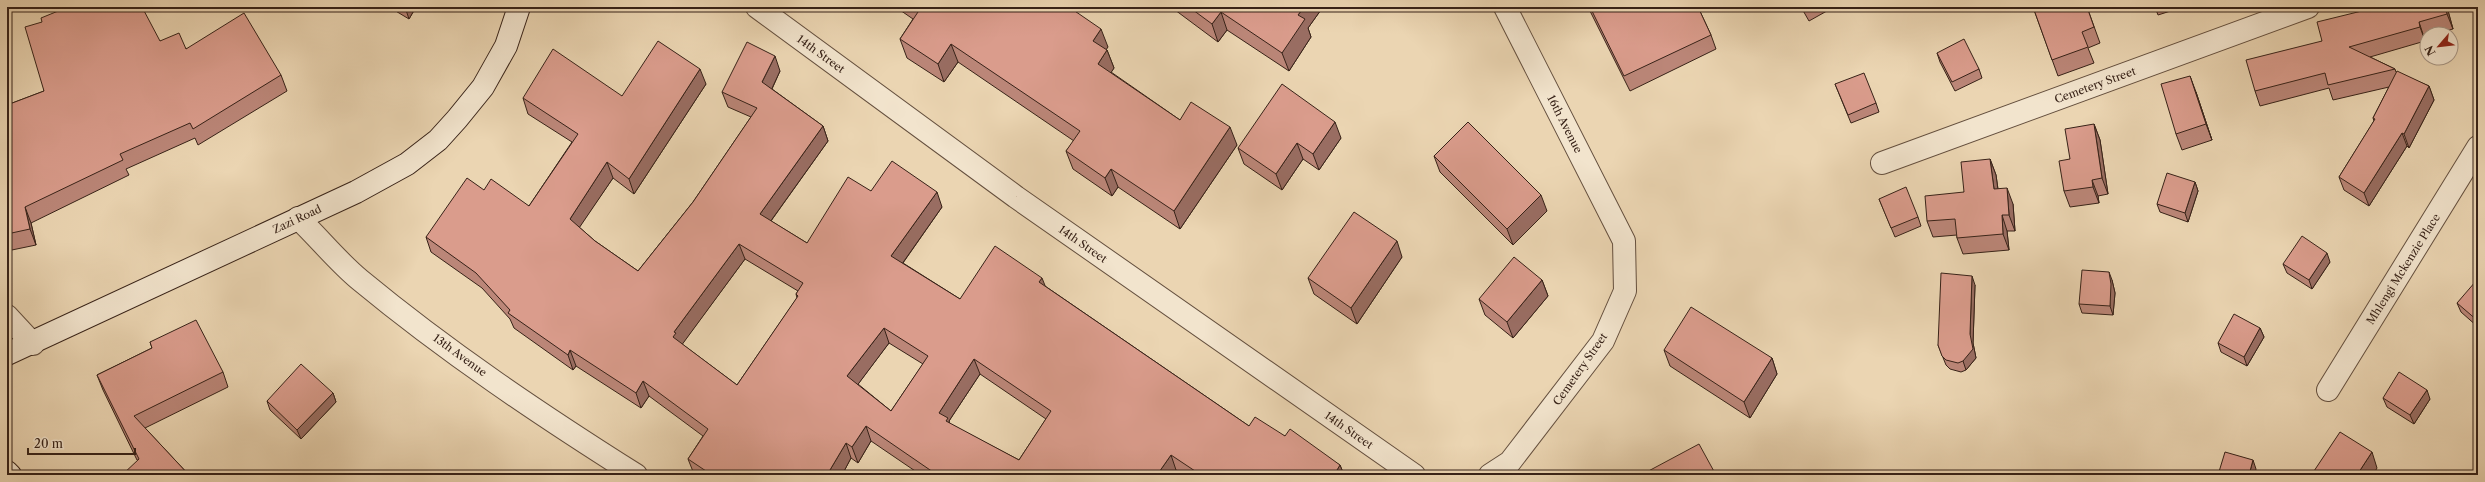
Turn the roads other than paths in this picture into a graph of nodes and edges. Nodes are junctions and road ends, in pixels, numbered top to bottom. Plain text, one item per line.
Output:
1 (519, 7) edge
2 (757, 7) edge
3 (1505, 7) edge
4 (2308, 7) edge
5 (2478, 147) edge
6 (1882, 162) dead end
7 (298, 218) junction
8 (1624, 241) joint
9 (7, 316) edge
10 (33, 344) junction
11 (7, 354) edge
12 (2328, 390) dead end
13 (7, 472) edge
14 (10, 475) edge
15 (636, 475) edge
16 (1414, 475) edge
17 (1490, 475) edge

1 - 7 street, Zazi Road
2 - 16 street, 14th Street
3 - 8 street, 16th Avenue
4 - 6 street, Cemetery Street
5 - 12 street, Mhlengi Mckenzie Place
7 - 10 street, Zazi Road
7 - 15 street, 13th Avenue
8 - 17 street, Cemetery Street
9 - 10 street
10 - 11 street, Zazi Road
13 - 14 street

